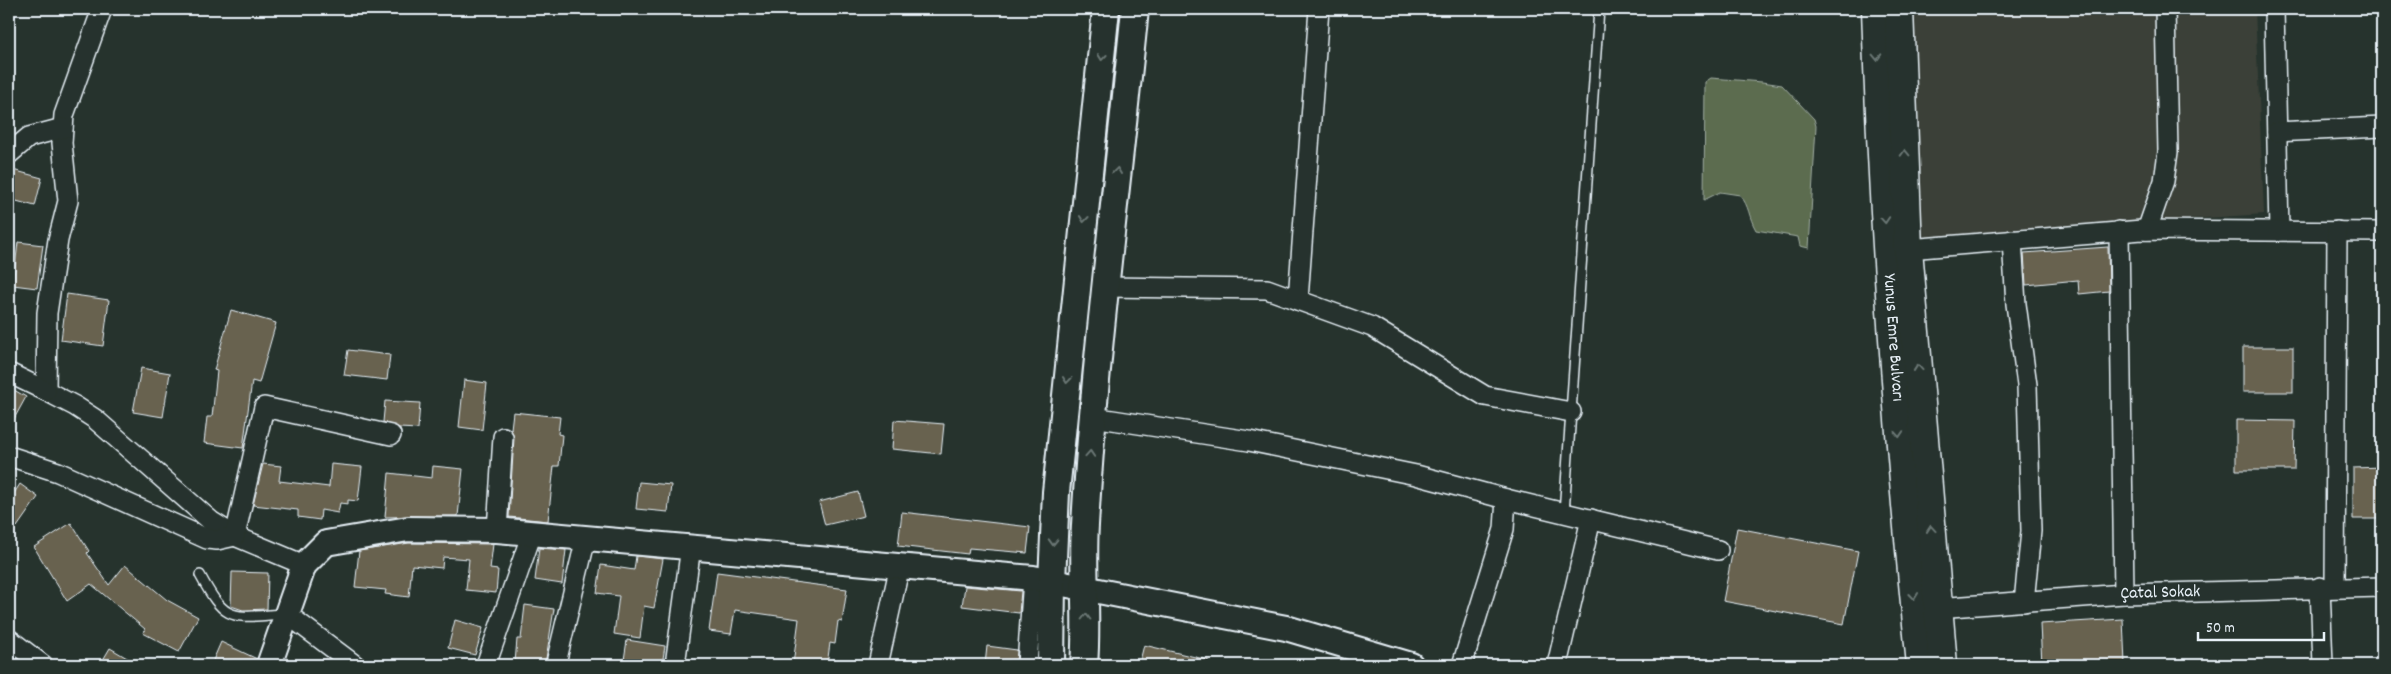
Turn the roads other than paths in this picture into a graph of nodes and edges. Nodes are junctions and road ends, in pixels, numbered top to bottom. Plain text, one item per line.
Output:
1 (102, 9) edge
2 (1106, 9) edge
3 (1135, 9) edge
4 (1319, 9) edge
5 (1599, 9) edge
6 (1876, 9) edge
7 (1899, 9) edge
8 (2165, 9) edge
9 (2274, 9) edge
10 (2382, 127) edge
11 (63, 128) junction
12 (2277, 132) junction
13 (9, 154) edge
14 (2147, 230) junction
15 (2119, 231) junction
16 (2279, 231) junction
17 (2337, 231) junction
18 (2382, 232) edge
19 (2012, 240) junction
20 (1908, 249) junction
21 (1104, 287) junction
22 (1298, 300) junction
23 (9, 373) edge
24 (46, 391) junction
25 (1571, 412) junction
26 (1093, 417) junction
27 (391, 435) dead end
28 (503, 437) dead end
29 (9, 456) edge
30 (1506, 499) junction
31 (1564, 513) junction
32 (1592, 519) junction
33 (497, 530) junction
34 (532, 533) junction
35 (234, 536) junction
36 (586, 538) junction
37 (690, 546) junction
38 (1718, 550) dead end
39 (304, 565) junction
40 (900, 565) junction
41 (200, 575) dead end
42 (1042, 579) junction
43 (2328, 587) junction
44 (2382, 587) edge
45 (1086, 588) junction
46 (2124, 594) junction
47 (2024, 602) junction
48 (1938, 608) junction
49 (287, 614) junction
50 (9, 639) edge
51 (556, 664) dead end
52 (43, 665) edge
53 (269, 665) edge
54 (355, 665) edge
55 (486, 665) edge
56 (675, 665) edge
57 (878, 665) edge
58 (1027, 665) edge
59 (1051, 665) edge
60 (1084, 665) edge
61 (1411, 665) edge
62 (1462, 665) edge
63 (1557, 665) edge
64 (1921, 665) edge
65 (1943, 665) edge
66 (2323, 665) edge

1 - 11 street
2 -> 42 main road
21 -> 3 main road
4 - 22 street
5 - 25 lane
6 -> 64 main road, Yunus Emre Bulvarı
20 -> 7 main road, Yunus Emre Bulvarı
8 - 14 street
9 - 12 street
10 - 12 street
11 - 13 street
11 - 24 street
12 - 16 street
14 - 15 street
14 - 16 street
15 - 19 street
15 - 46 street
16 - 17 street
17 - 18 street
17 - 43 street
19 - 20 street
19 - 47 street
48 -> 20 main road, Yunus Emre Bulvarı
21 - 22 street
21 - 26 main road
22 - 25 street
23 - 24 street
24 - 35 street
25 - 31 lane
26 - 30 street
45 -> 26 main road
27 - 35 street
28 - 33 street
29 - 35 street
30 - 31 street
30 - 62 street
31 - 32 street
32 - 38 street
32 - 63 street
33 - 34 street
33 - 39 street
34 - 36 street
34 - 55 street
35 - 39 street
36 - 37 street
36 - 51 street
37 - 40 street
37 - 56 street
39 - 49 street
40 - 42 street
40 - 57 street
41 - 49 lane
42 - 45 street
42 - 58 street
42 - 59 main road
43 - 44 street, Çatal Sokak
43 - 46 street, Çatal Sokak
43 - 66 street
60 -> 45 main road
45 - 61 street
46 - 47 street, Çatal Sokak
47 - 48 street, Çatal Sokak
48 - 65 main road, Yunus Emre Bulvarı
49 - 53 street
49 - 54 street
50 - 52 street

